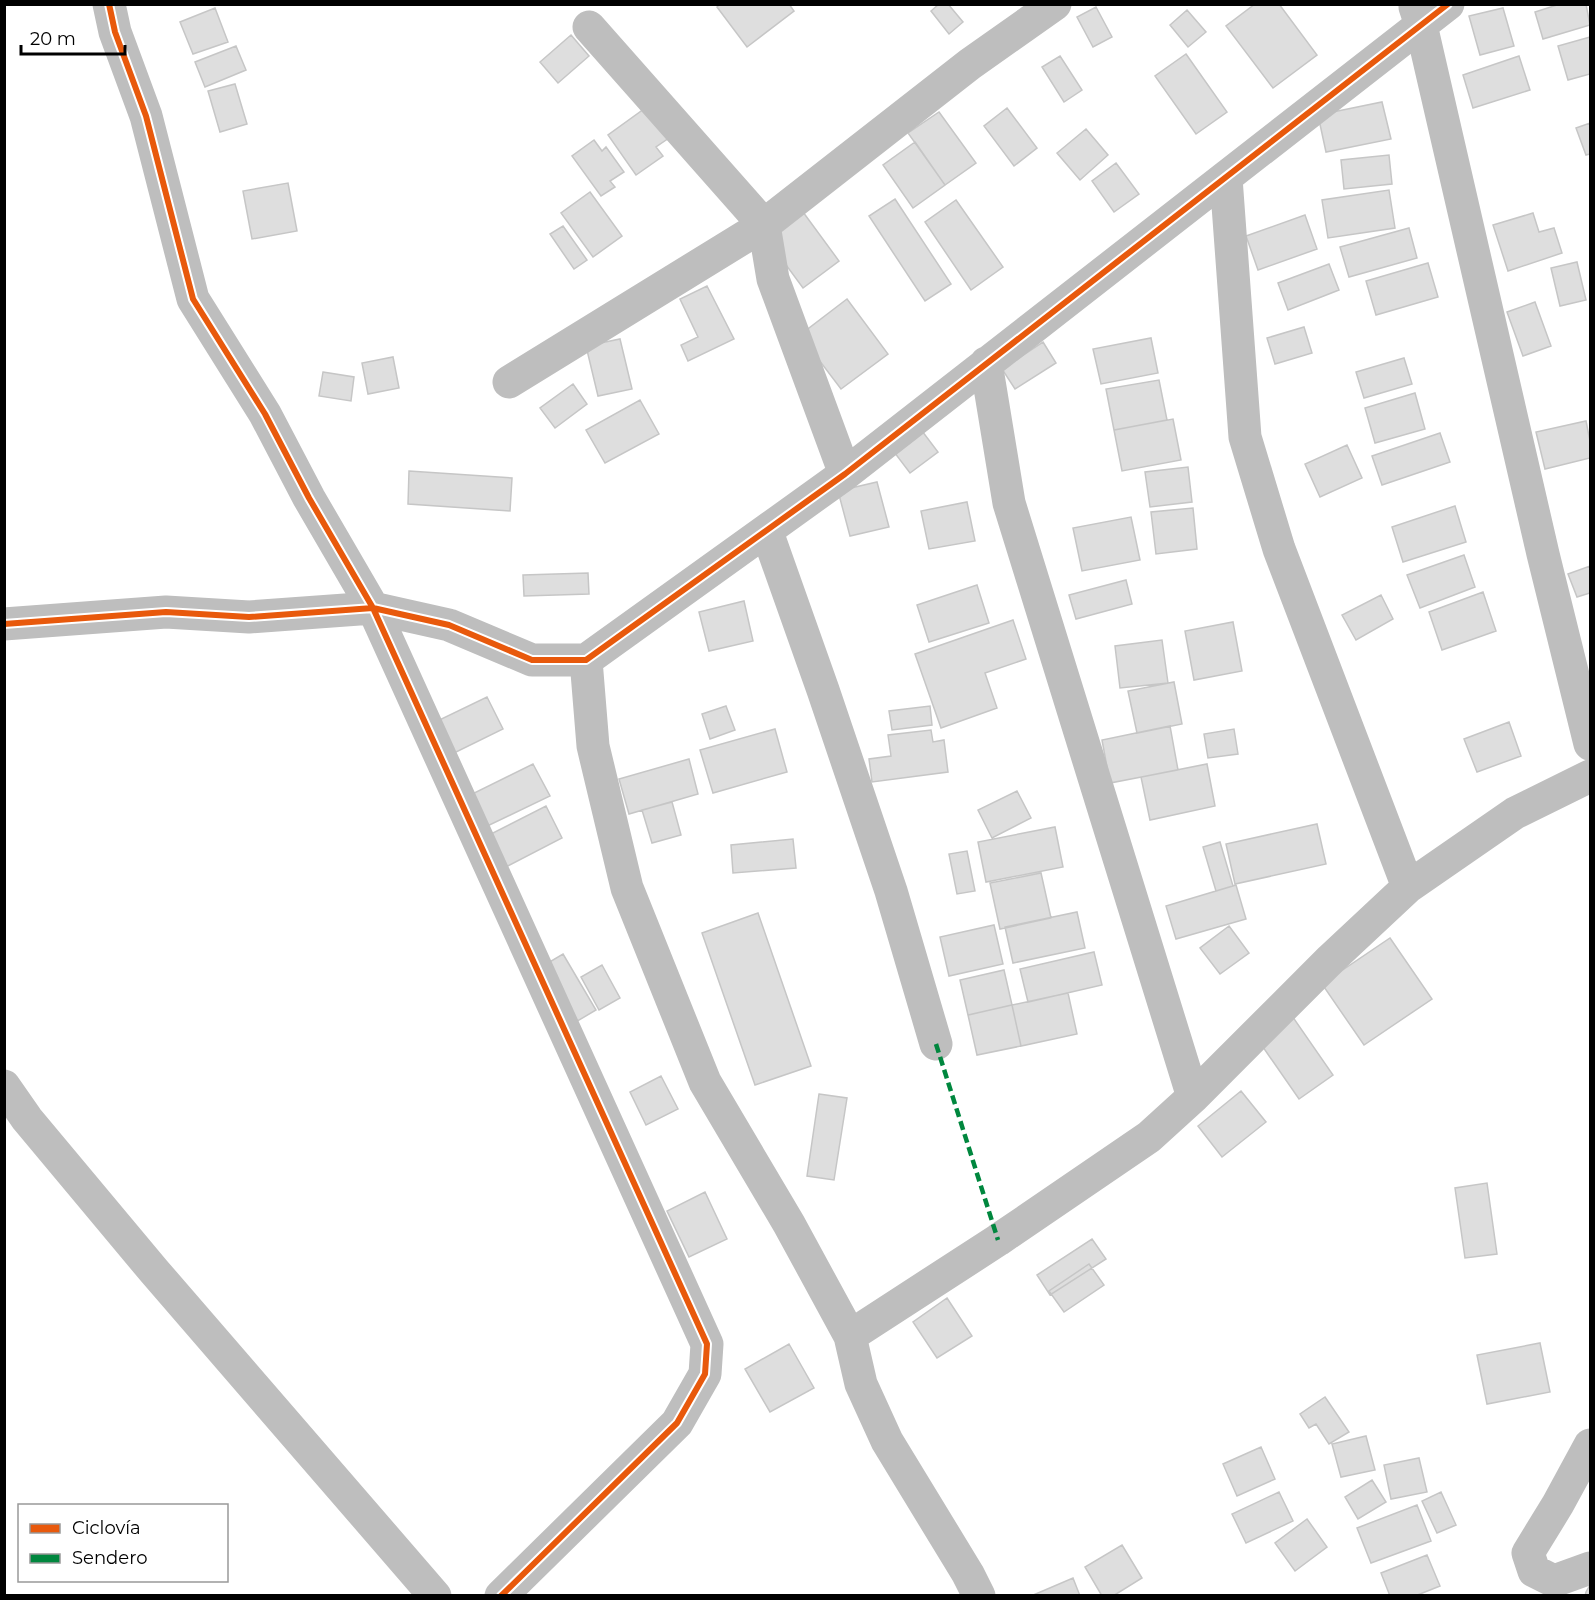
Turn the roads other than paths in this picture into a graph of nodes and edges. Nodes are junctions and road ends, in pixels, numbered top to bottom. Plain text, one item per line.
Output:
1 (109, 4) edge
2 (1055, 4) edge
3 (1448, 4) edge
4 (1418, 15) edge
5 (589, 27) dead end
6 (1226, 178) junction
7 (764, 225) junction
8 (986, 363) junction
9 (510, 382) dead end
10 (845, 474) junction
11 (767, 532) junction
12 (373, 608) junction
13 (4, 624) edge
14 (586, 660) junction
15 (1590, 744) edge
16 (1590, 776) edge
17 (1408, 887) junction
18 (936, 1044) dead end
19 (4, 1086) edge
20 (1193, 1096) junction
21 (850, 1336) junction
22 (1590, 1445) edge
23 (1590, 1568) edge
24 (435, 1596) edge
25 (501, 1596) edge
26 (979, 1596) edge

1 - 12 street
2 - 7 street
3 - 4 street
4 - 6 street
4 - 15 street
5 - 7 street
6 - 8 street
6 - 17 street
7 - 9 street
7 - 10 street
8 - 10 street
8 - 20 street
10 - 11 street
11 - 14 street
11 - 18 street
12 - 13 street
12 - 14 street
12 - 25 street
14 - 21 street
16 - 17 street
17 - 20 street
19 - 24 street
20 - 21 street
21 - 26 street
22 - 23 street

